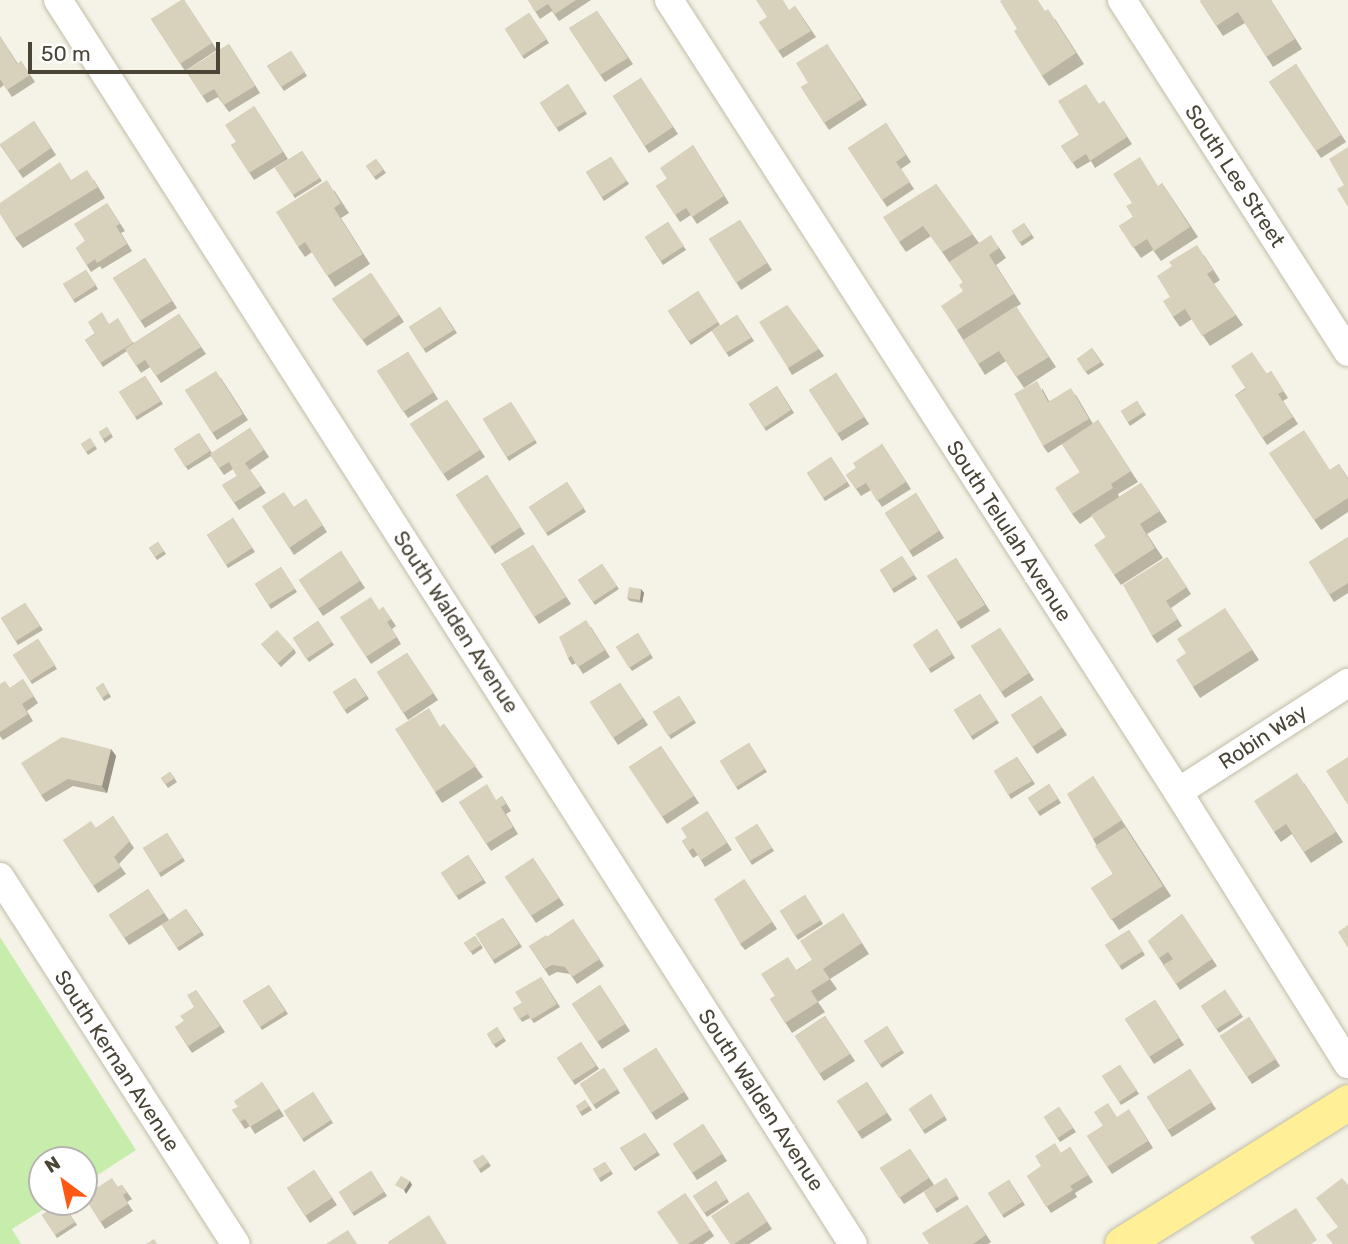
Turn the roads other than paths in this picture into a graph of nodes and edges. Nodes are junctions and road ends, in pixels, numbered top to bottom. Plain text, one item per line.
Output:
1 (58, 0) edge
2 (669, 0) edge
3 (1122, 0) edge
4 (1348, 352) edge
5 (1348, 683) edge
6 (1178, 792) junction
7 (0, 877) edge
8 (1348, 1064) edge
9 (1348, 1102) edge
10 (236, 1244) edge
11 (853, 1244) edge
12 (1122, 1244) edge

1 - 11 street, South Walden Avenue
2 - 6 street, South Telulah Avenue
3 - 4 street, South Lee Street
5 - 6 street, Robin Way
6 - 8 street, South Telulah Avenue
7 - 10 street, South Kernan Avenue
9 - 12 main road

